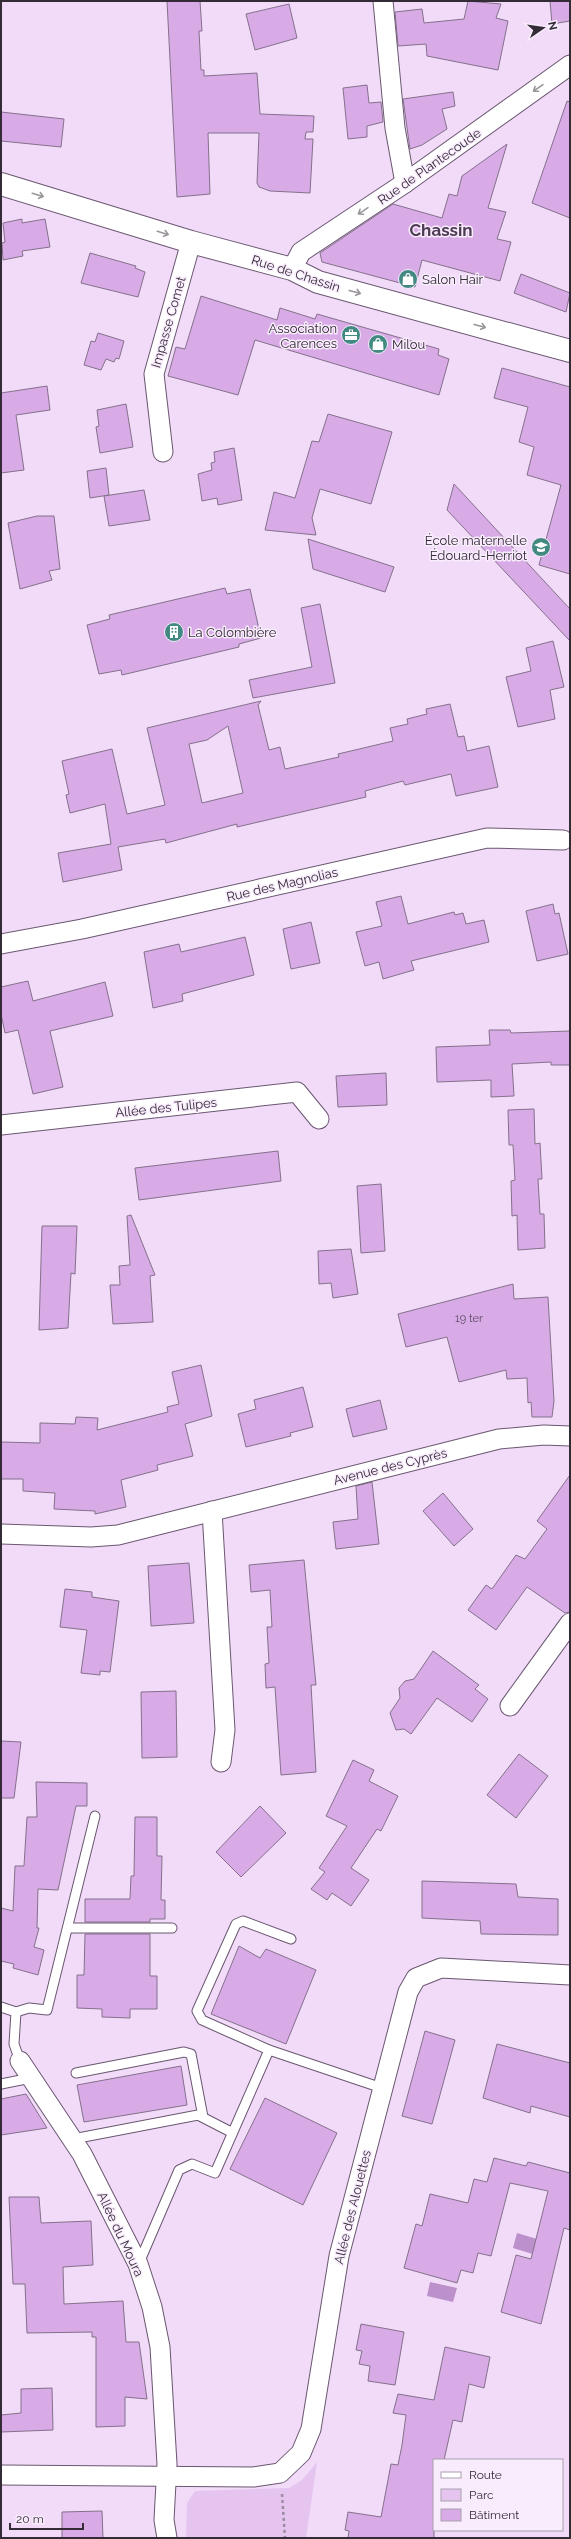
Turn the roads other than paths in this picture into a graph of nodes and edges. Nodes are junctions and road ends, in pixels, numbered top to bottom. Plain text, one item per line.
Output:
1 (383, 1) edge
2 (570, 65) edge
3 (405, 183) junction
4 (1, 184) edge
5 (191, 242) junction
6 (292, 269) junction
7 (570, 351) edge
8 (163, 452) dead end
9 (564, 840) dead end
10 (1, 944) edge
11 (319, 1119) dead end
12 (1, 1125) edge
13 (570, 1436) edge
14 (212, 1511) junction
15 (1, 1534) edge
16 (570, 1623) edge
17 (510, 1706) dead end
18 (221, 1762) dead end
19 (95, 1816) dead end
20 (68, 1928) junction
21 (172, 1928) dead end
22 (291, 1939) dead end
23 (570, 1975) edge
24 (1, 2007) edge
25 (16, 2012) junction
26 (269, 2050) junction
27 (20, 2061) joint
28 (76, 2073) dead end
29 (31, 2078) junction
30 (1, 2084) edge
31 (382, 2088) junction
32 (203, 2117) junction
33 (231, 2132) junction
34 (73, 2139) junction
35 (138, 2264) junction
36 (1, 2475) edge
37 (168, 2476) junction
38 (167, 2538) edge

1 - 3 street
2 -> 3 street, Rue de Plantecoude
3 -> 6 street, Rue de Plantecoude
4 -> 5 street, Rue de Chassin
5 - 6 street, Rue de Chassin
5 - 8 street, Impasse Comet
6 -> 7 street, Rue de Chassin
9 - 10 street, Rue des Magnolias
11 - 12 street, Allée des Tulipes
13 - 14 street, Avenue des Cyprès
14 - 15 street, Avenue des Cyprès
14 - 18 street
16 - 17 street
19 - 20 lane
20 - 21 lane
20 - 25 lane
22 - 26 lane
23 - 31 street, Allée des Alouettes
24 - 25 lane
25 - 27 lane
26 - 31 lane
26 - 33 lane
27 - 29 street, Allée du Moura
28 - 32 lane
29 - 30 lane
29 - 34 street, Allée du Moura
31 - 37 street, Allée des Alouettes
32 - 33 lane
32 - 34 lane
33 - 35 lane
34 - 35 street, Allée du Moura
35 - 37 street, Allée du Moura
36 - 37 street
37 - 38 street, Allée du Moura

